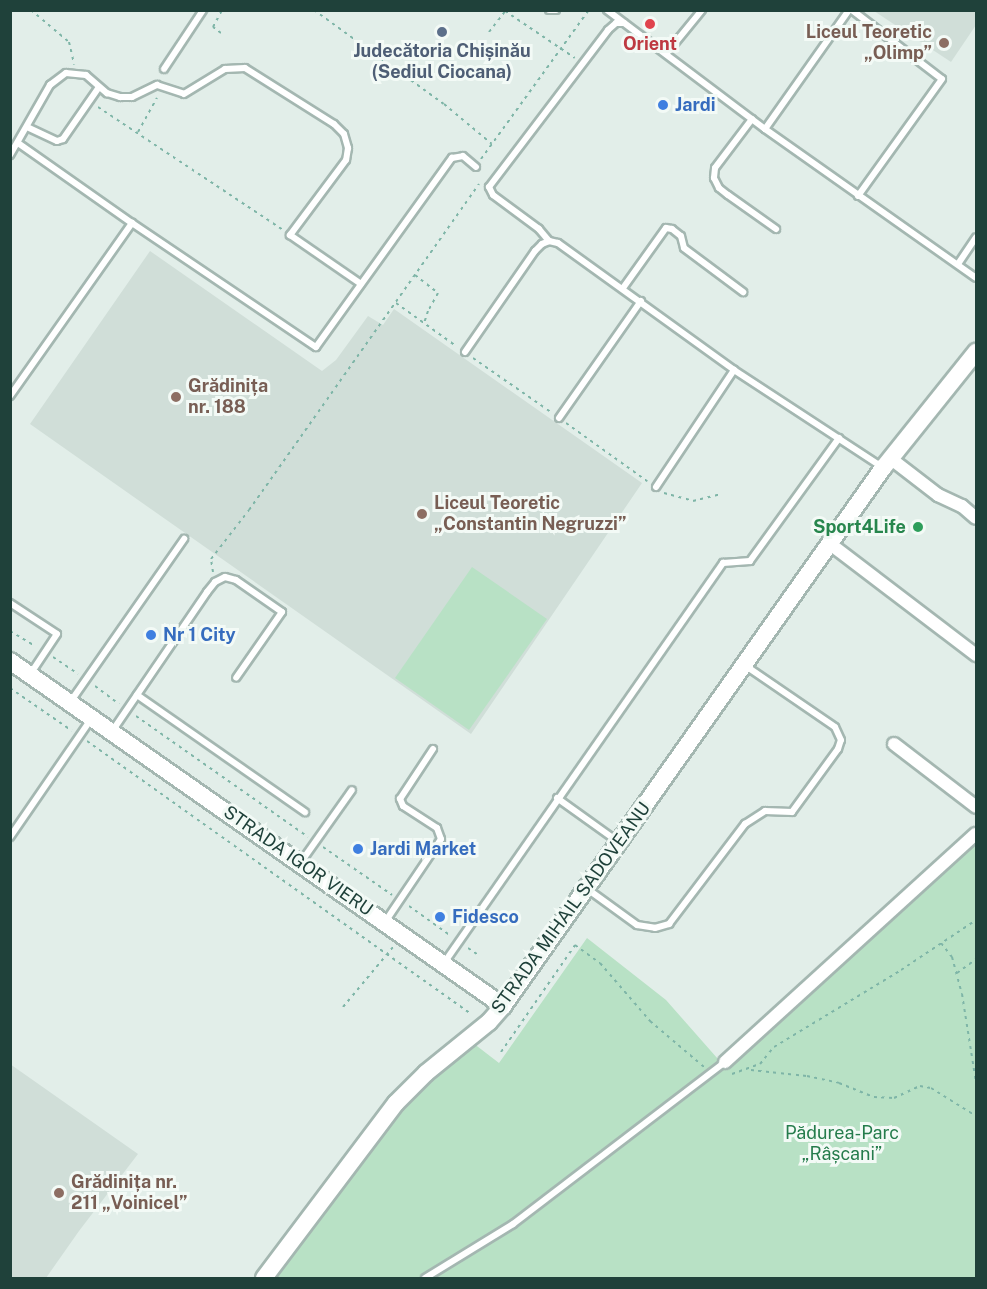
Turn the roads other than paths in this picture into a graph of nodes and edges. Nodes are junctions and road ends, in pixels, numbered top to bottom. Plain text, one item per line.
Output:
1 (203, 10) edge
2 (549, 10) edge
3 (556, 10) edge
4 (607, 10) edge
5 (702, 10) edge
6 (854, 11) edge
7 (624, 23) junction
8 (666, 54) junction
9 (164, 69) dead end
10 (99, 87) junction
11 (752, 119) junction
12 (27, 127) junction
13 (765, 129) junction
14 (18, 143) junction
15 (10, 155) edge
16 (476, 167) road end
17 (858, 196) junction
18 (132, 223) junction
19 (776, 229) dead end
20 (976, 237) edge
21 (549, 241) junction
22 (958, 264) junction
23 (976, 278) edge
24 (361, 284) junction
25 (623, 288) junction
26 (743, 292) dead end
27 (641, 301) junction
28 (465, 352) road end
29 (976, 352) edge
30 (734, 370) junction
31 (10, 396) edge
32 (559, 418) road end
33 (839, 438) junction
34 (886, 463) junction
35 (656, 487) road end
36 (976, 518) edge
37 (184, 539) dead end
38 (829, 543) junction
39 (10, 603) edge
40 (976, 655) edge
41 (10, 661) edge
42 (743, 664) junction
43 (31, 673) junction
44 (236, 678) dead end
45 (137, 695) junction
46 (71, 701) junction
47 (93, 716) junction
48 (113, 730) junction
49 (894, 744) dead end
50 (433, 749) dead end
51 (352, 790) dead end
52 (557, 798) junction
53 (976, 807) edge
54 (304, 812) dead end
55 (976, 834) edge
56 (10, 837) edge
57 (617, 841) junction
58 (301, 863) junction
59 (585, 888) junction
60 (384, 922) junction
61 (444, 964) junction
62 (503, 1006) junction
63 (725, 1062) joint
64 (264, 1278) edge
65 (425, 1278) edge

1 - 9 lane
2 - 3 lane
4 - 7 lane
5 - 8 lane
6 - 13 lane
6 - 17 lane
7 - 8 lane
7 - 21 lane
8 - 11 lane
10 - 12 lane
10 - 12 lane
10 - 24 lane
11 - 13 lane
11 - 19 lane
12 - 14 lane
13 - 17 lane
14 - 15 lane
14 - 18 lane
16 - 24 lane
17 - 22 lane
18 - 24 lane
18 - 31 lane
20 - 22 lane
21 - 25 lane
21 - 28 lane
22 - 23 lane
25 - 26 lane
25 - 27 lane
27 - 30 lane
27 - 32 lane
29 - 34 main road, STRADA MIHAIL SADOVEANU
30 - 33 lane
30 - 35 lane
33 - 34 lane
33 - 52 lane
34 - 36 street
34 - 38 main road, STRADA MIHAIL SADOVEANU
37 - 46 lane
38 - 40 street
38 - 42 main road, STRADA MIHAIL SADOVEANU
39 - 43 lane
41 - 43 main road, STRADA IGOR VIERU
42 - 57 main road, STRADA MIHAIL SADOVEANU
42 - 59 lane
43 - 46 main road, STRADA IGOR VIERU
44 - 45 lane
45 - 48 lane
45 - 54 lane
46 - 47 main road, STRADA IGOR VIERU
47 - 48 main road, STRADA IGOR VIERU
47 - 56 lane
48 - 58 main road, STRADA IGOR VIERU
49 - 53 street
50 - 60 lane
51 - 58 lane
52 - 57 lane
52 - 61 lane
55 - 63 street
57 - 59 main road, STRADA MIHAIL SADOVEANU
58 - 60 main road, STRADA IGOR VIERU
59 - 62 main road, STRADA MIHAIL SADOVEANU
60 - 61 main road, STRADA IGOR VIERU
61 - 62 main road, STRADA IGOR VIERU
62 - 64 main road, STRADA MIHAIL SADOVEANU
63 - 65 lane

